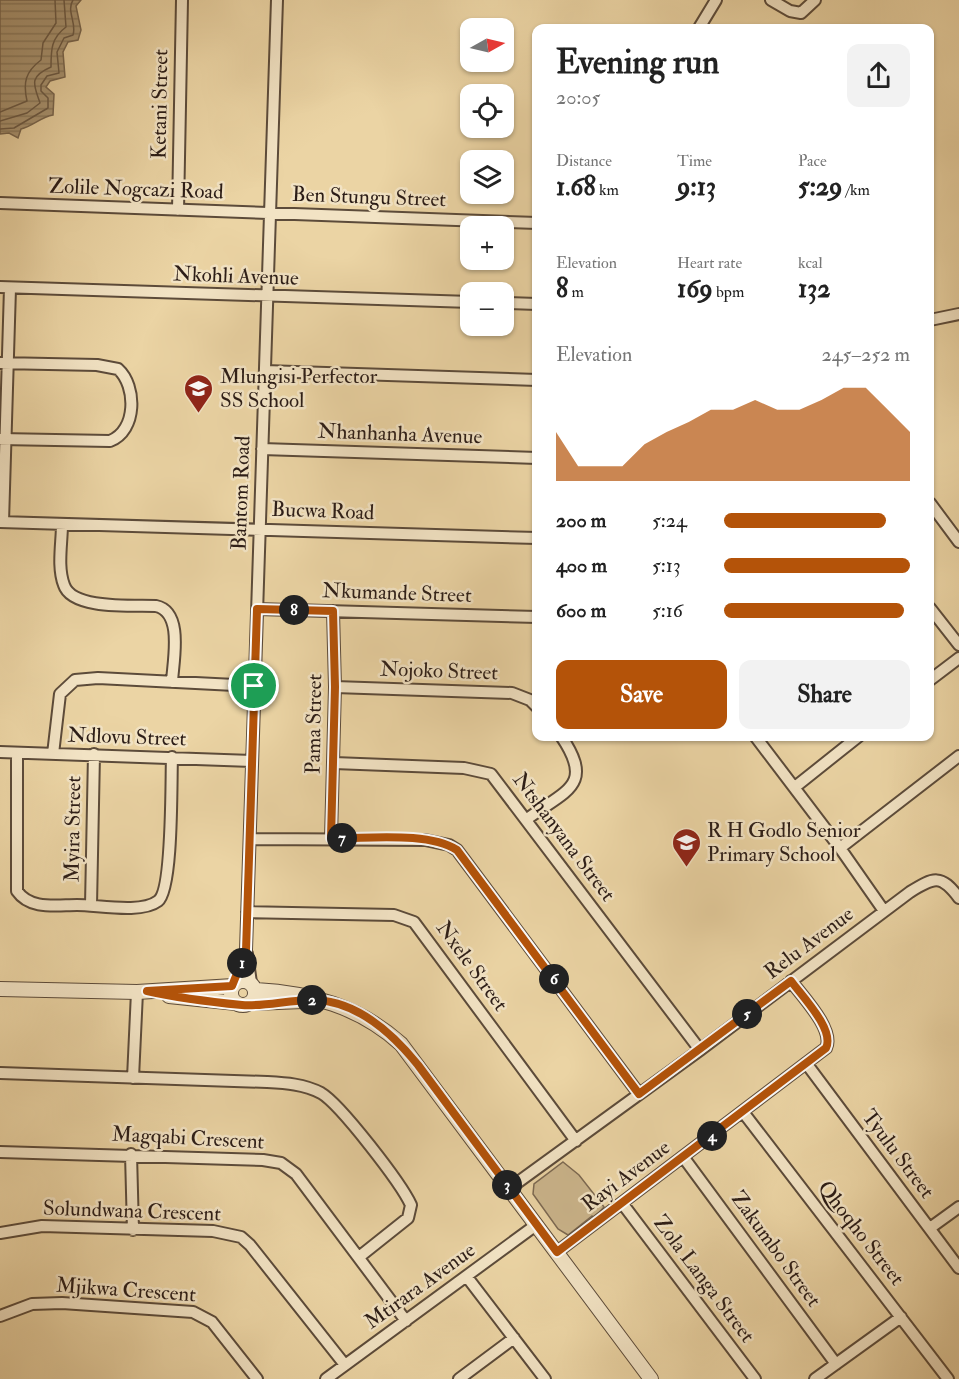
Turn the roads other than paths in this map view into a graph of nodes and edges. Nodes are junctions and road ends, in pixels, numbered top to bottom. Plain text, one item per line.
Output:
1 (182, 0) edge
2 (277, 0) edge
3 (716, 0) edge
4 (771, 0) edge
5 (815, 0) edge
6 (701, 24) edge
7 (0, 203) edge
8 (178, 210) junction
9 (271, 213) junction
10 (532, 223) edge
11 (5, 288) edge
12 (267, 297) junction
13 (460, 302) edge
14 (514, 303) edge
15 (532, 304) edge
16 (959, 314) edge
17 (934, 319) edge
18 (4, 363) edge
19 (265, 371) junction
20 (532, 380) edge
21 (3, 439) edge
22 (262, 449) junction
23 (532, 458) edge
24 (934, 509) edge
25 (1, 522) edge
26 (62, 524) junction
27 (259, 528) junction
28 (532, 538) edge
29 (959, 542) edge
30 (257, 609) junction
31 (333, 611) junction
32 (934, 613) edge
33 (532, 617) edge
34 (959, 645) edge
35 (959, 658) edge
36 (934, 677) edge
37 (172, 682) junction
38 (254, 686) junction
39 (335, 687) junction
40 (532, 702) edge
41 (564, 741) edge
42 (759, 741) edge
43 (852, 741) edge
44 (0, 752) edge
45 (16, 753) junction
46 (53, 754) junction
47 (94, 754) junction
48 (172, 757) junction
49 (252, 761) junction
50 (957, 761) edge
51 (334, 763) junction
52 (795, 787) junction
53 (527, 819) junction
54 (331, 838) junction
55 (250, 839) junction
56 (840, 848) junction
57 (959, 898) edge
58 (91, 905) junction
59 (884, 911) junction
60 (247, 912) junction
61 (246, 951) junction
62 (791, 981) junction
63 (234, 985) junction
64 (0, 989) edge
65 (142, 992) junction
66 (252, 992) junction
67 (236, 1003) junction
68 (700, 1050) junction
69 (806, 1063) junction
70 (0, 1073) edge
71 (133, 1078) junction
72 (639, 1094) junction
73 (743, 1112) junction
74 (576, 1141) junction
75 (0, 1152) edge
76 (131, 1154) junction
77 (684, 1158) junction
78 (510, 1188) junction
79 (622, 1203) junction
80 (959, 1207) edge
81 (536, 1225) junction
82 (930, 1228) junction
83 (133, 1230) junction
84 (0, 1233) edge
85 (557, 1252) junction
86 (358, 1257) junction
87 (959, 1268) edge
88 (467, 1277) junction
89 (0, 1316) edge
90 (901, 1317) junction
91 (406, 1321) junction
92 (514, 1338) junction
93 (836, 1364) junction
94 (345, 1365) junction
95 (257, 1379) edge
96 (326, 1379) edge
97 (459, 1379) edge
98 (544, 1379) edge
99 (651, 1379) edge
100 (755, 1379) edge
101 (815, 1379) edge
102 (948, 1379) edge

1 - 8 street, Ketani Street
2 - 9 street, Bantom Road
3 - 6 street
4 - 5 street
7 - 8 street, Zolile Nogcazi Road
8 - 9 street, Zolile Nogcazi Road
9 - 10 street, Ben Stungu Street
9 - 12 street, Bantom Road
11 - 12 street, Nkohli Avenue
11 - 18 street
12 - 13 street, Nkohli Avenue
12 - 19 street, Bantom Road
14 - 15 street
16 - 17 street
18 - 21 street
18 - 21 street
19 - 20 street
19 - 22 street, Bantom Road
21 - 25 street
22 - 23 street, Nhanhanha Avenue
22 - 27 street, Bantom Road
24 - 29 street
25 - 26 street, Bucwa Road
26 - 27 street, Bucwa Road
26 - 37 street
27 - 28 street, Bucwa Road
27 - 30 street, Bantom Road
30 - 31 street, Nkumande Street
30 - 38 street, Bantom Road
31 - 33 street, Nkumande Street
31 - 39 street, Pama Street
32 - 34 street
35 - 36 street
37 - 38 street
37 - 46 street
38 - 49 street, Bantom Road
39 - 40 street, Nojoko Street
39 - 51 street, Pama Street
41 - 53 street
42 - 52 street
43 - 52 street
44 - 45 street, Ndlovu Street
45 - 46 street, Ndlovu Street
45 - 58 street
46 - 47 street, Ndlovu Street
47 - 48 street, Ndlovu Street
47 - 58 street, Myira Street
48 - 49 street, Ndlovu Street
48 - 58 street
49 - 55 street, Bantom Road
50 - 56 street
51 - 53 street, Ntshanyana Street
51 - 54 street, Pama Street
52 - 56 street
53 - 68 street, Ntshanyana Street
54 - 55 street
54 - 72 street
55 - 60 street, Bantom Road
56 - 59 street
57 - 59 street, Relu Avenue
59 - 62 street, Relu Avenue
60 - 61 street, Bantom Road
60 - 74 street, Nxele Street
61 - 63 street, Bantom Road
61 - 66 street, Bantom Road
62 - 68 street, Relu Avenue
62 - 69 street, Rayi Avenue
63 - 65 street
63 - 66 street
63 - 67 street
64 - 65 street
65 - 67 street
65 - 71 street
66 - 67 street
66 - 78 street
68 - 72 street, Relu Avenue
69 - 73 street, Rayi Avenue
69 - 82 street, Tyulu Street
70 - 71 street
71 - 86 street
72 - 74 street, Relu Avenue
73 - 77 street, Rayi Avenue
73 - 90 street, Qhoqho Street
74 - 78 street, Relu Avenue
75 - 76 street, Magqabi Crescent
76 - 83 street
76 - 86 street, Magqabi Crescent
77 - 79 street, Rayi Avenue
77 - 93 street, Zakumbo Street
78 - 81 street
79 - 85 street, Rayi Avenue
79 - 100 street, Zola Langa Street
80 - 82 street
81 - 85 street
81 - 88 street, Mtirara Avenue
82 - 87 street, Tyulu Street
83 - 84 street, Solundwana Crescent
83 - 94 street, Solundwana Crescent
85 - 99 street
86 - 91 street, Magqabi Crescent
88 - 91 street, Mtirara Avenue
88 - 92 street
89 - 95 street, Mjikwa Crescent
90 - 93 street
90 - 102 street, Qhoqho Street
91 - 94 street, Mtirara Avenue
92 - 97 street
92 - 98 street
93 - 101 street
94 - 96 street, Mtirara Avenue

